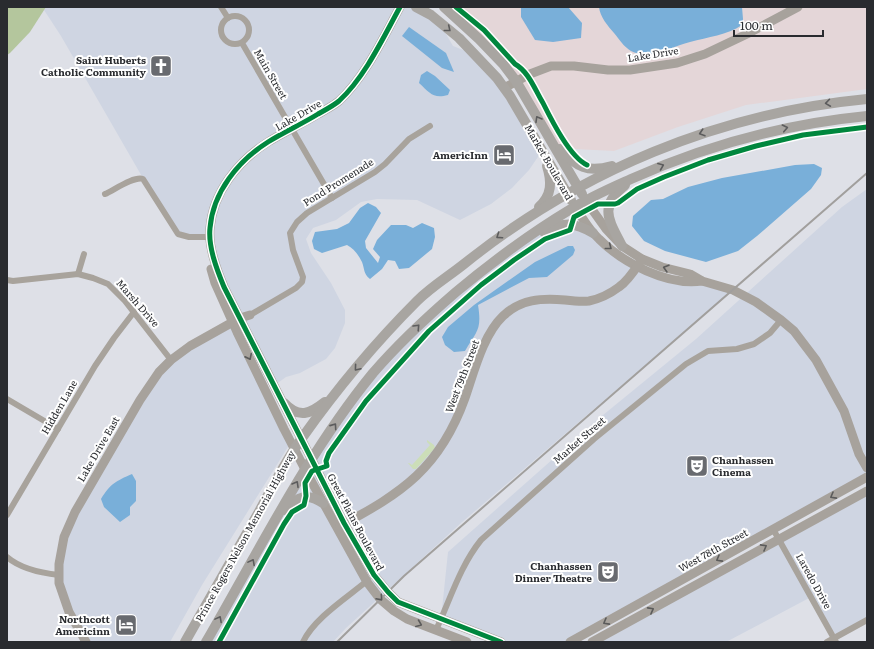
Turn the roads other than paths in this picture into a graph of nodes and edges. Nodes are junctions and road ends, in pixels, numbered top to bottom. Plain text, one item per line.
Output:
1 (221, 7) edge
2 (400, 7) edge
3 (416, 7) edge
4 (444, 7) edge
5 (798, 7) edge
6 (228, 18) junction
7 (242, 43) junction
8 (516, 81) junction
9 (504, 88) junction
10 (867, 99) edge
11 (867, 116) edge
12 (430, 126) dead end
13 (292, 129) junction
14 (548, 136) junction
15 (542, 151) junction
16 (632, 160) junction
17 (641, 175) junction
18 (578, 188) junction
19 (105, 194) dead end
20 (567, 194) junction
21 (332, 198) junction
22 (586, 201) junction
23 (575, 206) junction
24 (523, 221) junction
25 (593, 233) junction
26 (210, 236) junction
27 (622, 246) junction
28 (514, 247) junction
29 (84, 254) dead end
30 (640, 262) junction
31 (78, 274) junction
32 (7, 280) edge
33 (134, 312) junction
34 (250, 315) joint
35 (236, 320) junction
36 (781, 320) junction
37 (171, 360) junction
38 (337, 391) junction
39 (7, 398) edge
40 (284, 403) junction
41 (58, 429) junction
42 (302, 438) junction
43 (294, 449) junction
44 (312, 458) junction
45 (867, 468) edge
46 (305, 469) junction
47 (867, 477) edge
48 (867, 491) edge
49 (323, 503) junction
50 (7, 515) edge
51 (273, 524) junction
52 (340, 525) junction
53 (773, 529) junction
54 (779, 539) junction
55 (7, 557) edge
56 (59, 575) junction
57 (374, 575) junction
58 (367, 582) junction
59 (441, 619) junction
60 (867, 620) edge
61 (436, 630) junction
62 (835, 640) edge
63 (86, 642) edge
64 (185, 642) edge
65 (206, 642) edge
66 (303, 642) edge
67 (467, 642) edge
68 (501, 642) edge
69 (570, 642) edge
70 (592, 642) edge
71 (827, 642) edge

1 - 6 street
2 - 13 street, Lake Drive
3 -> 9 main road, Market Boulevard
4 - 8 main road, Market Boulevard
5 - 8 street, Lake Drive
6 - 7 street, Main Street
6 - 7 street, Main Street
7 - 13 street, Main Street
8 - 9 street, Lake Drive
14 -> 8 main road, Market Boulevard
9 - 15 main road, Market Boulevard
10 -> 16 main road, Prince Rogers Nelson Memorial Highway
17 -> 11 main road, Prince Rogers Nelson Memorial Highway
12 - 21 street, Pond Promenade
13 - 21 street, Main Street
13 - 26 street, Lake Drive
14 - 16 main road
14 - 18 main road, Market Boulevard
15 - 20 main road, Market Boulevard
15 - 24 main road
16 - 18 main road, Prince Rogers Nelson Memorial Highway
17 - 22 main road, Prince Rogers Nelson Memorial Highway
17 - 27 main road
18 - 20 main road, Prince Rogers Nelson Memorial Highway
18 - 22 main road, Market Boulevard
19 - 26 street
20 - 23 main road, Market Boulevard
20 - 24 main road, Prince Rogers Nelson Memorial Highway
21 - 34 street, Pond Promenade
22 - 23 main road, Prince Rogers Nelson Memorial Highway
22 - 27 street, Market Boulevard
23 - 25 street, Market Boulevard
23 - 28 main road, Prince Rogers Nelson Memorial Highway
24 -> 38 main road, Prince Rogers Nelson Memorial Highway
25 - 28 main road
25 -> 30 street, Market Boulevard
26 - 35 street, Great Plains Boulevard
27 - 30 street, Market Boulevard
44 -> 28 main road, Prince Rogers Nelson Memorial Highway
29 - 31 street
30 - 36 street, Market Boulevard
30 - 52 street, West 79th Street
31 - 32 street, Marsh Drive
31 - 33 street, Marsh Drive
33 - 37 street, Marsh Drive
33 - 41 street, Hidden Lane
34 - 35 street, Lake Drive East
35 - 37 street, Lake Drive East
35 - 40 street, Great Plains Boulevard
35 -> 43 street, Great Plains Boulevard
36 - 45 street, Market Boulevard
36 - 59 street, Market Street
37 - 56 street, Lake Drive East
38 - 40 main road
38 - 42 main road, Prince Rogers Nelson Memorial Highway
39 - 41 street
40 - 42 street, Great Plains Boulevard
41 - 50 street, Hidden Lane
42 - 43 main road, Prince Rogers Nelson Memorial Highway
42 - 44 street, Great Plains Boulevard
43 - 46 street, Great Plains Boulevard
43 - 64 main road, Prince Rogers Nelson Memorial Highway
44 - 46 main road, Prince Rogers Nelson Memorial Highway
44 - 52 street, Great Plains Boulevard
46 - 49 street, Great Plains Boulevard
51 -> 46 main road, Prince Rogers Nelson Memorial Highway
47 -> 53 street, West 78th Street
48 - 54 street
49 - 51 main road
49 - 52 street, Great Plains Boulevard
65 -> 51 main road, Prince Rogers Nelson Memorial Highway
52 - 57 street, Great Plains Boulevard
52 - 58 street, Great Plains Boulevard
53 - 54 street, Laredo Drive
53 -> 69 street, West 78th Street
54 - 62 street, Laredo Drive
70 -> 54 street
55 - 56 street
56 - 63 street, Lake Drive East
57 - 58 street
57 - 59 street, Great Plains Boulevard
58 -> 61 street, Great Plains Boulevard
58 - 66 street
59 - 61 street, Market Street
59 - 68 street, Great Plains Boulevard
60 - 62 street
61 - 67 street, Great Plains Boulevard
62 - 71 street

